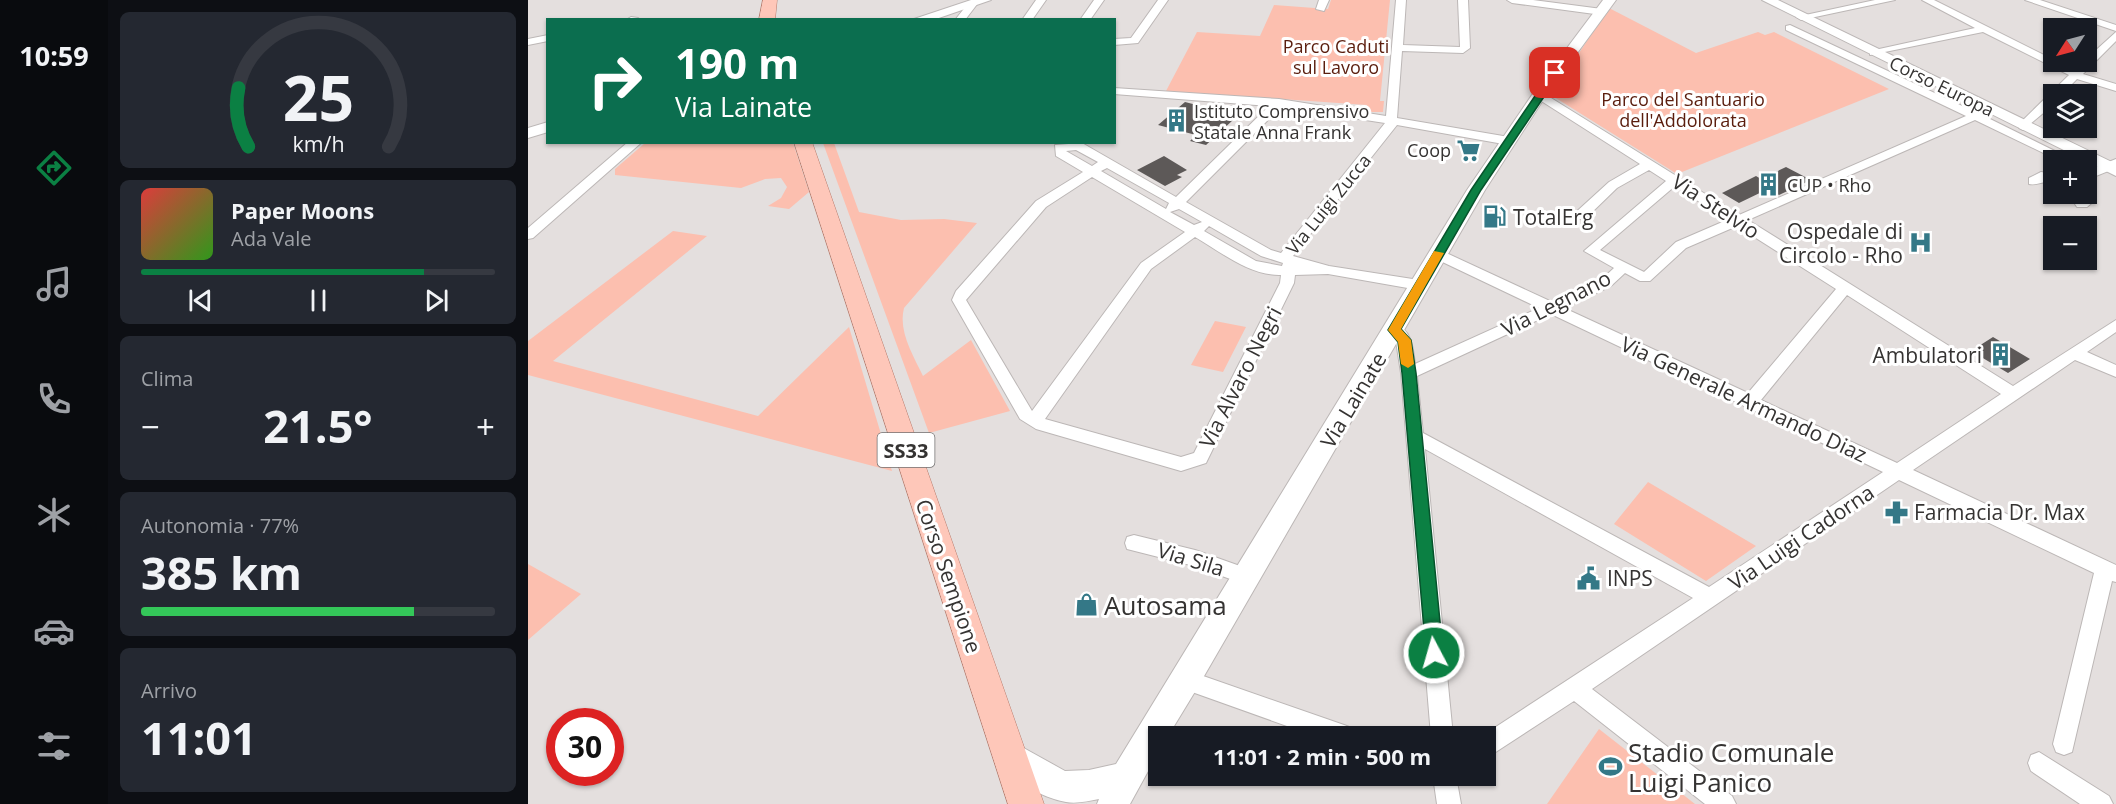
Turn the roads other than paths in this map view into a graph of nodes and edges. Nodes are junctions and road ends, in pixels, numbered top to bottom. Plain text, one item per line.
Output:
1 (770, 0) edge
2 (1041, 0) edge
3 (1099, 0) edge
4 (1163, 0) edge
5 (1401, 0) edge
6 (1463, 0) edge
7 (1512, 0) edge
8 (1768, 0) edge
9 (1890, 0) edge
10 (1927, 0) edge
11 (2030, 0) edge
12 (979, 2) edge
13 (1606, 6) edge
14 (767, 18) edge
15 (924, 18) edge
16 (962, 18) edge
17 (1028, 18) edge
18 (1086, 18) edge
19 (1796, 22) junction
20 (2116, 28) edge
21 (1985, 29) junction
22 (2116, 35) edge
23 (546, 38) edge
24 (528, 42) edge
25 (1116, 42) edge
26 (1399, 48) junction
27 (1874, 53) junction
28 (2076, 75) junction
29 (2067, 84) edge
30 (2116, 88) edge
31 (1116, 91) edge
32 (1539, 95) junction
33 (1280, 102) junction
34 (2043, 107) edge
35 (1989, 110) junction
36 (1974, 116) junction
37 (1393, 120) junction
38 (2023, 126) junction
39 (546, 128) edge
40 (528, 133) edge
41 (1509, 141) junction
42 (634, 144) edge
43 (804, 144) edge
44 (1060, 145) edge
45 (2046, 150) edge
46 (1107, 162) junction
47 (1650, 164) junction
48 (2101, 170) edge
49 (1091, 171) junction
50 (2043, 176) edge
51 (1675, 180) junction
52 (2033, 180) dead end
53 (1179, 203) junction
54 (1164, 213) junction
55 (1580, 216) dead end
56 (1209, 221) junction
57 (1738, 221) junction
58 (530, 231) edge
59 (1194, 231) junction
60 (1437, 254) junction
61 (1282, 263) junction
62 (1623, 267) junction
63 (1419, 285) junction
64 (1845, 288) junction
65 (1550, 309) junction
66 (2116, 325) edge
67 (1394, 330) junction
68 (2074, 353) junction
69 (2116, 371) edge
70 (1409, 373) junction
71 (2014, 394) junction
72 (1751, 401) junction
73 (1034, 422) junction
74 (1413, 435) junction
75 (1899, 472) junction
76 (1134, 543) dead end
77 (2110, 571) edge
78 (1247, 577) junction
79 (1710, 597) junction
80 (1186, 680) junction
81 (1575, 689) junction
82 (1316, 726) edge
83 (1441, 726) edge
84 (1496, 741) edge
85 (2064, 744) dead end
86 (1011, 756) junction
87 (2040, 763) dead end
88 (1446, 786) edge
89 (1120, 790) edge
90 (1026, 804) edge
91 (1100, 804) edge
92 (1449, 804) edge
93 (1724, 804) edge
94 (2101, 804) edge

1 - 14 main road
2 - 17 street
3 - 18 street
4 - 25 street
5 - 26 street
6 - 26 street
7 - 13 street
8 - 19 street, Corso Europa
9 - 19 street
10 - 21 street
11 - 20 street
12 - 15 street
12 - 16 street
13 - 32 street, Via Lainate
19 - 27 street, Corso Europa
19 - 36 street
21 - 27 street
21 - 28 street
22 - 28 street
23 - 24 street
26 - 37 street
27 - 35 street, Corso Europa
28 - 29 street
28 - 30 street
31 - 33 street
32 - 41 street, Via Lainate
32 - 47 street, Via Stelvio
33 - 37 street
33 - 53 street
34 - 38 street
35 - 36 street, Via Legnano
35 - 38 street, Corso Europa
36 - 45 street
36 - 57 street, Via Legnano
37 - 41 street
37 - 61 street, Via Luigi Zucca
38 - 48 street, Corso Europa
39 - 40 street
41 - 60 street, Via Lainate
42 - 58 street
43 - 86 main road, Corso Sempione / SS33
44 - 46 street
44 - 49 street
46 - 49 street
46 - 53 street
47 - 51 street, Via Stelvio
47 - 55 street
49 - 54 street
49 - 73 street
50 - 52 street
51 - 57 street, Via Stelvio
51 - 62 street
53 - 54 street
53 - 56 street
54 - 59 street
56 - 59 street
56 - 61 street
57 - 62 street, Via Legnano
57 - 64 street, Via Stelvio
59 - 61 street
59 - 73 street
60 - 63 street, Via Lainate
60 - 65 street, Via Generale Armando Diaz
61 - 63 street
61 - 73 street, Via Alvaro Negri
62 - 65 street, Via Legnano
63 - 67 street, Via Lainate
64 - 71 street, Via Stelvio
64 - 72 street
65 - 70 street, Via Legnano
65 - 72 street, Via Generale Armando Diaz
66 - 68 street, Via Luigi Cadorna
67 - 70 street
67 - 78 street, Via Lainate
68 - 69 street
68 - 71 street, Via Luigi Cadorna
70 - 74 street
71 - 75 street, Via Luigi Cadorna
72 - 75 street, Via Generale Armando Diaz
74 - 79 street
74 - 83 street
75 - 77 street, Via Generale Armando Diaz
75 - 79 street, Via Luigi Cadorna
76 - 78 street, Via Sila
77 - 85 street
78 - 80 street, Via Lainate
79 - 81 street, Via Luigi Cadorna
80 - 82 street
80 - 89 street, Via Lainate
81 - 84 street, Via Luigi Cadorna
81 - 93 street
86 - 89 street
86 - 90 main road, Corso Sempione / SS33
87 - 94 street
88 - 92 street
89 - 91 street, Via Lainate

